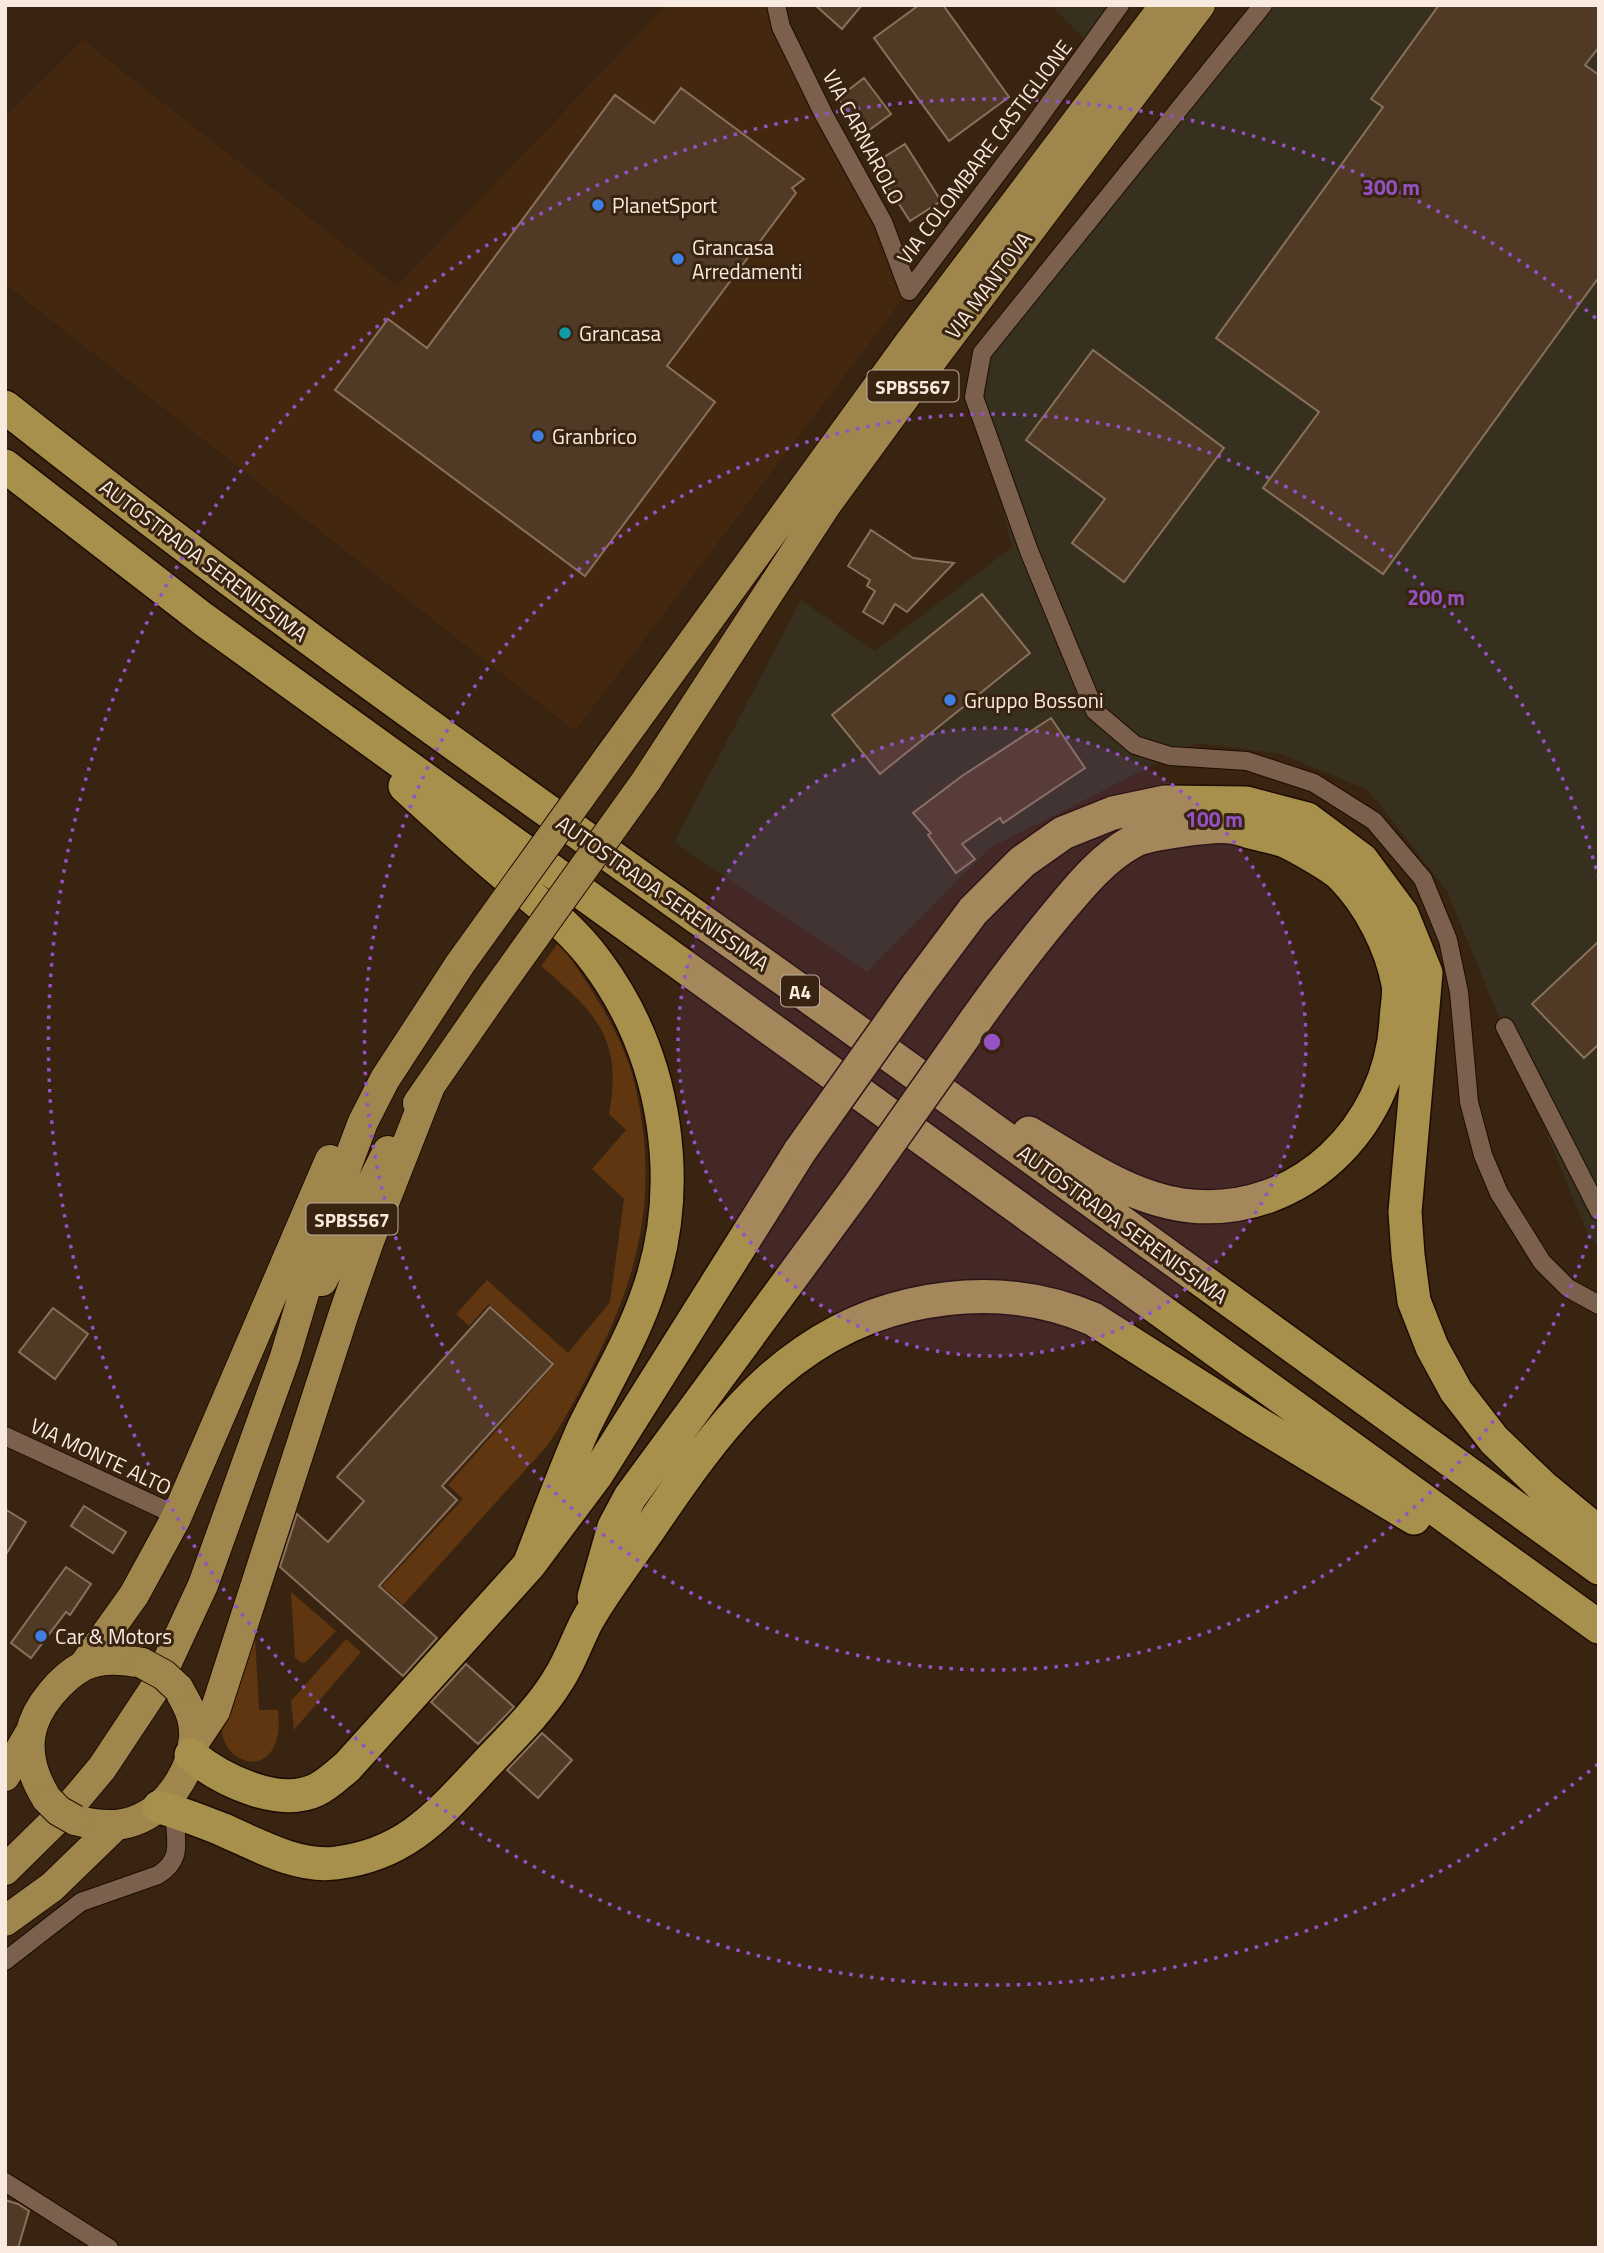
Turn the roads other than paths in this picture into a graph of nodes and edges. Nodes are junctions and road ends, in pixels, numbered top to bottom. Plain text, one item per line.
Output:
1 (776, 5) edge
2 (1120, 5) edge
3 (1165, 5) edge
4 (1200, 5) edge
5 (1263, 5) edge
6 (909, 291) joint
7 (5, 407) edge
8 (5, 466) edge
9 (290, 681) junction
10 (849, 1026) junction
11 (1504, 1027) dead end
12 (385, 1079) junction
13 (430, 1086) junction
14 (1599, 1211) edge
15 (1599, 1305) edge
16 (285, 1357) junction
17 (5, 1436) edge
18 (176, 1518) junction
19 (1599, 1533) edge
20 (529, 1565) junction
21 (1599, 1568) edge
22 (588, 1619) junction
23 (1599, 1628) edge
24 (84, 1665) junction
25 (30, 1733) junction
26 (192, 1749) junction
27 (5, 1776) edge
28 (167, 1809) junction
29 (116, 1825) junction
30 (5, 1870) edge
31 (5, 1921) edge
32 (5, 1961) edge
33 (5, 2182) edge
34 (109, 2248) edge

1 - 6 street, VIA CARNAROLO
2 - 6 street, VIA COLOMBARE CASTIGLIONE
3 - 12 highway, VIA MANTOVA / SPBS567, bridge
4 - 13 highway, VIA MANTOVA / SPBS567, bridge
5 - 15 street
7 - 10 highway, AUTOSTRADA SERENISSIMA / A4
8 - 9 highway, A4
9 - 20 highway
9 - 23 highway, A4
10 - 21 highway, AUTOSTRADA SERENISSIMA / A4
10 - 22 highway, bridge
11 - 14 street
12 - 16 highway, SPBS567
12 - 18 highway
13 - 16 highway, SPBS567
13 - 26 highway
16 - 30 highway, SPBS567
17 - 18 street, VIA MONTE ALTO
18 - 24 highway
19 - 20 highway, bridge
20 - 26 highway
22 - 23 highway
22 - 28 highway
24 - 25 highway
24 - 26 highway, bridge
25 - 27 highway
25 - 29 highway, bridge
26 - 28 highway
28 - 29 highway
28 - 32 street
29 - 31 highway
33 - 34 street

